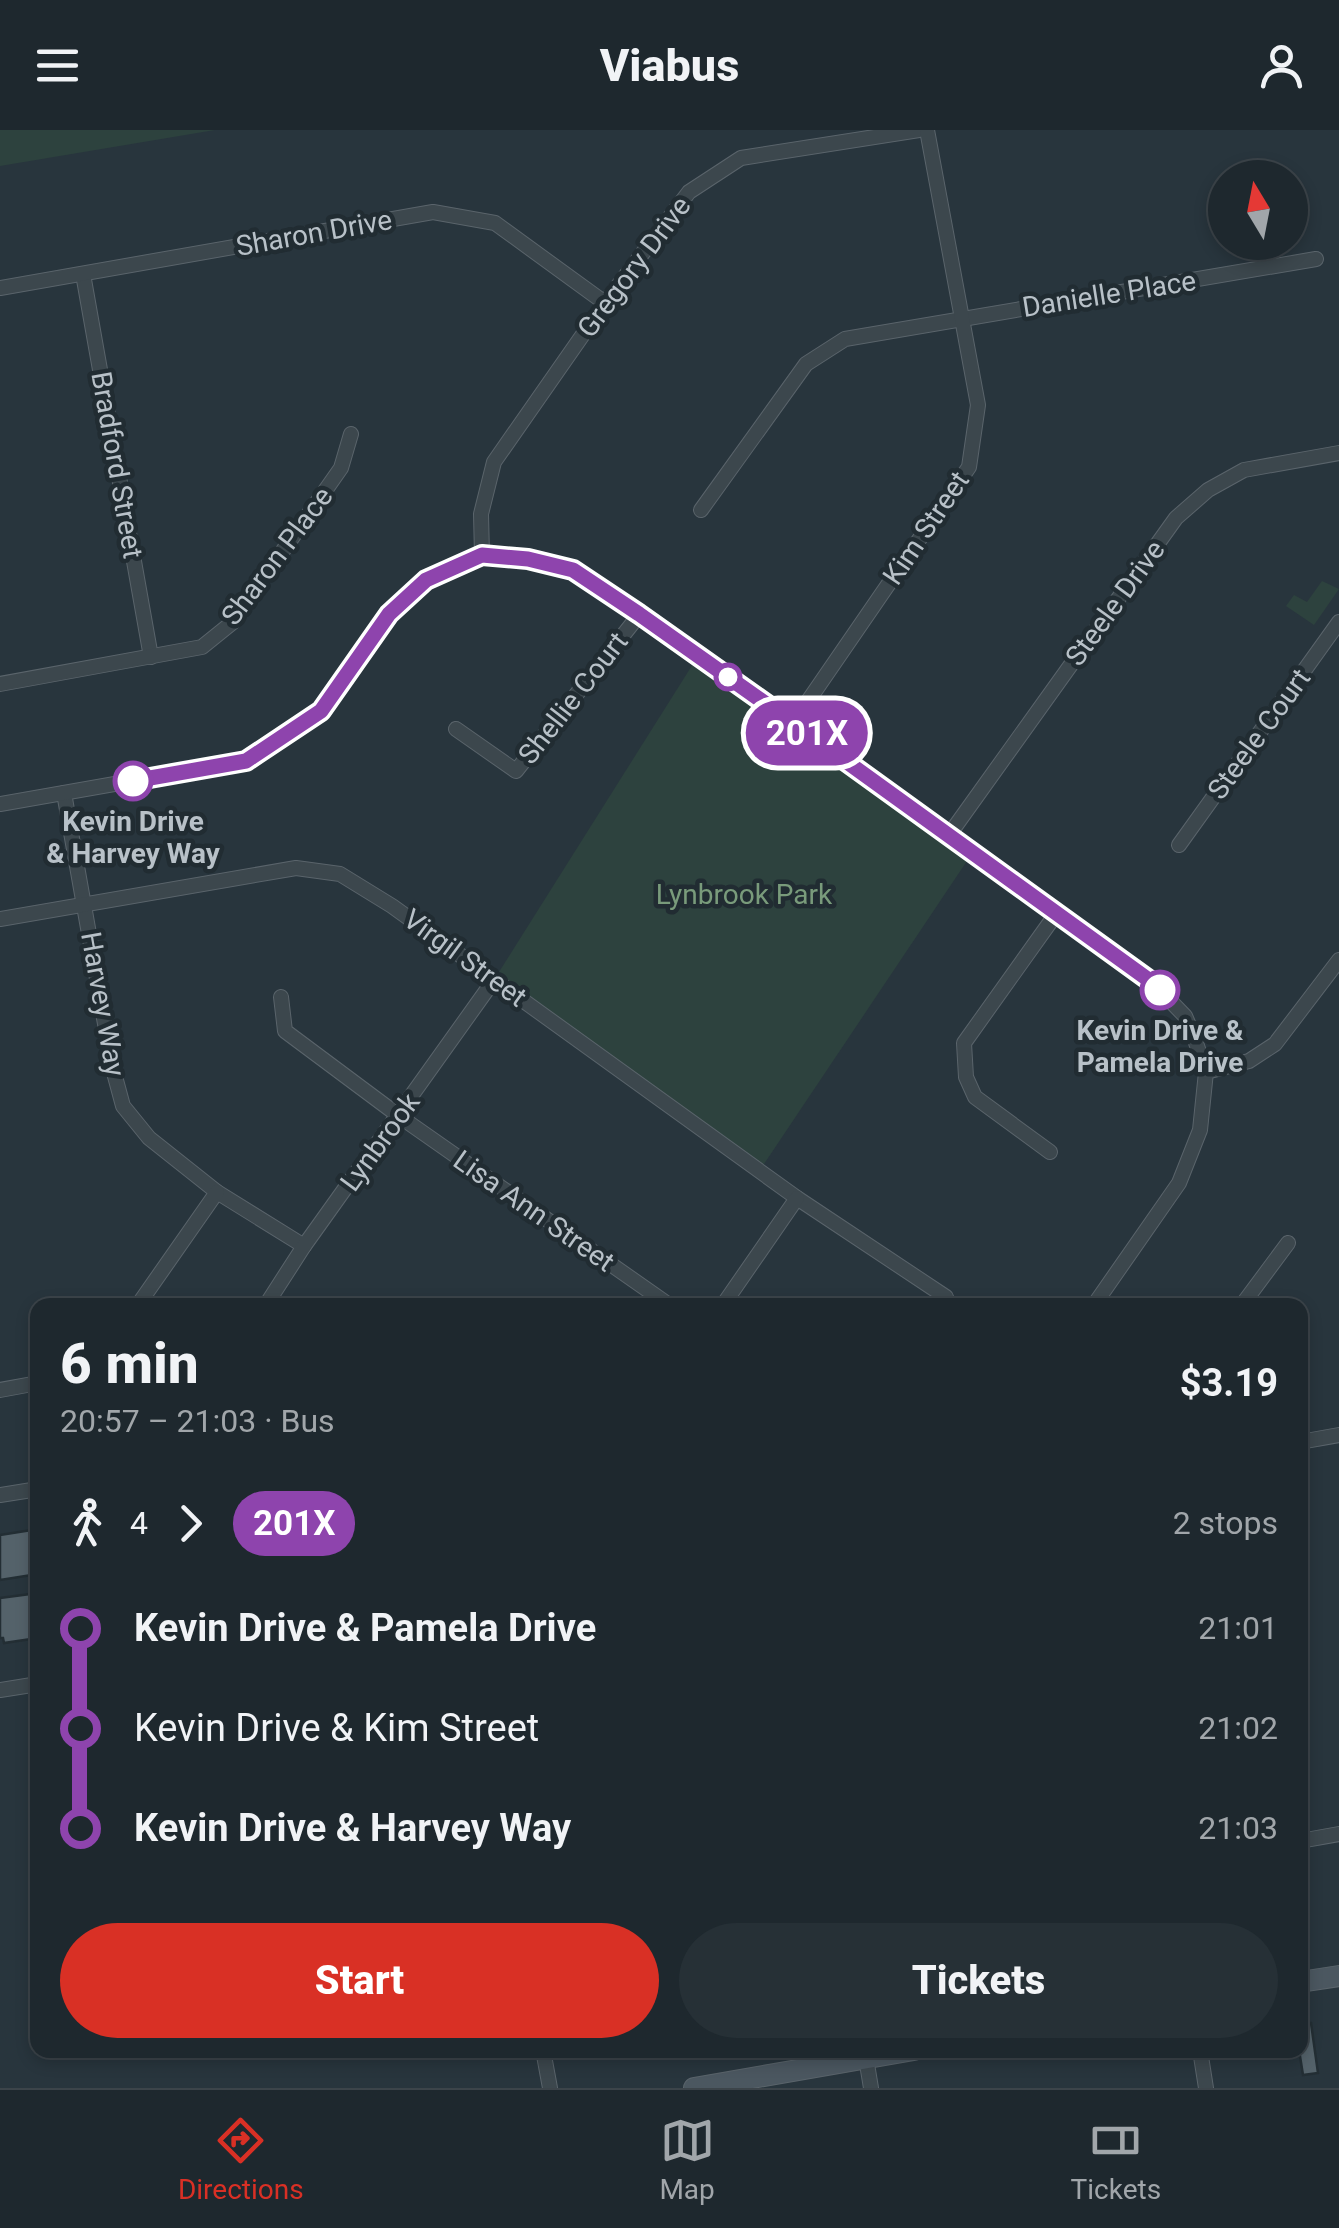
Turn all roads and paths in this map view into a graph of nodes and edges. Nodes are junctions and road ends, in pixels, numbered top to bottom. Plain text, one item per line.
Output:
1 (919, 130) edge
2 (927, 130) edge
3 (1316, 260) dead end
4 (83, 274) junction
5 (0, 288) edge
6 (604, 303) junction
7 (962, 318) junction
8 (352, 434) dead end
9 (1339, 453) edge
10 (701, 510) dead end
11 (482, 555) junction
12 (639, 614) junction
13 (1339, 622) edge
14 (151, 657) junction
15 (0, 684) edge
16 (793, 723) junction
17 (456, 729) dead end
18 (64, 793) junction
19 (0, 804) edge
20 (949, 835) junction
21 (1179, 846) dead end
22 (85, 905) junction
23 (1056, 914) junction
24 (0, 920) edge
25 (1339, 960) edge
26 (494, 980) junction
27 (281, 998) dead end
28 (1206, 1072) junction
29 (399, 1116) junction
30 (1050, 1152) dead end
31 (217, 1192) junction
32 (798, 1198) junction
33 (1288, 1244) dead end
34 (304, 1246) junction
35 (143, 1298) edge
36 (271, 1298) edge
37 (659, 1298) edge
38 (728, 1298) edge
39 (946, 1298) dead end
40 (1099, 1298) edge
41 (1247, 1298) edge
42 (30, 1384) edge
43 (0, 1390) edge
44 (1339, 1435) edge
45 (1308, 1441) edge
46 (30, 1489) edge
47 (0, 1495) edge
48 (30, 1685) edge
49 (0, 1690) edge
50 (1339, 1834) edge
51 (1308, 1840) edge
52 (1339, 1976) edge
53 (1308, 1981) edge
54 (544, 2058) edge
55 (866, 2058) joint
56 (1201, 2058) edge
57 (550, 2088) edge
58 (694, 2088) edge
59 (870, 2088) edge
60 (1206, 2088) edge

1 - 6 street, Gregory Drive
2 - 7 street, Kim Street
3 - 7 street, Danielle Place
4 - 5 street, Sharon Drive
4 - 6 street, Sharon Drive
4 - 14 street, Bradford Street
6 - 11 street, Gregory Drive
7 - 10 street, Danielle Place
7 - 16 street, Kim Street
8 - 14 street, Sharon Place
9 - 20 street, Steele Drive
11 - 12 street
11 - 18 street
12 - 16 street
12 - 17 street, Shellie Court
13 - 21 street, Steele Court
14 - 15 street, Sharon Place
16 - 20 street
18 - 19 street
18 - 22 street, Harvey Way
20 - 23 street
22 - 24 street, Virgil Street
22 - 26 street, Virgil Street
22 - 31 street, Harvey Way
23 - 28 street
23 - 30 street
25 - 28 street
26 - 29 street, Lynbrook
26 - 32 street, Virgil Street
27 - 29 street, Lisa Ann Street
28 - 40 street
29 - 34 street, Lynbrook
29 - 37 street, Lisa Ann Street
31 - 34 street, Harvey Way
31 - 35 street
32 - 38 street
32 - 39 street, Virgil Street
33 - 41 street
34 - 36 street, Lynbrook
42 - 43 street
44 - 45 street
46 - 47 street
48 - 49 street
50 - 51 street
52 - 53 main road
54 - 57 street
55 - 58 main road
55 - 59 street
56 - 60 street

